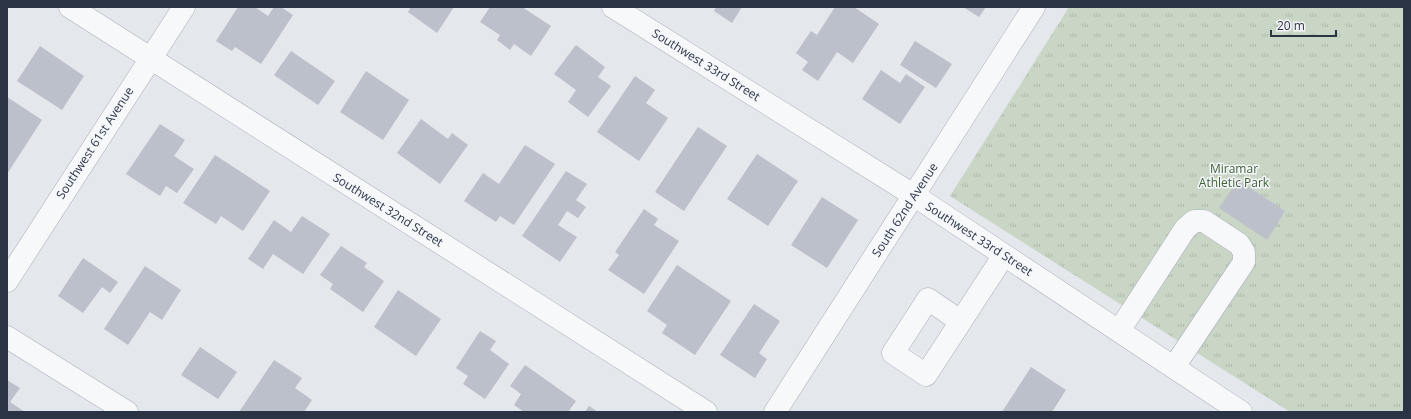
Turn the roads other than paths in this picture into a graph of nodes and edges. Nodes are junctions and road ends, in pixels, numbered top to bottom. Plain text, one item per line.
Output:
1 (70, 7) edge
2 (184, 7) edge
3 (612, 7) edge
4 (1034, 7) edge
5 (150, 58) junction
6 (915, 196) junction
7 (1004, 255) junction
8 (7, 280) edge
9 (960, 321) dead end
10 (1119, 331) junction
11 (7, 337) edge
12 (1174, 367) junction
13 (126, 412) edge
14 (706, 412) edge
15 (775, 412) edge
16 (1241, 412) edge

1 - 5 street, Southwest 32nd Street
2 - 5 street, Southwest 61st Avenue
3 - 6 street, Southwest 33rd Street
4 - 6 street, South 62nd Avenue
5 - 8 street, Southwest 61st Avenue
5 - 14 street, Southwest 32nd Street
6 - 7 street, Southwest 33rd Street
6 - 15 street, South 62nd Avenue
7 - 9 street
7 - 10 street, Southwest 33rd Street
10 - 12 street, Southwest 33rd Street
10 - 12 street
11 - 13 street
12 - 16 street, Southwest 33rd Street

